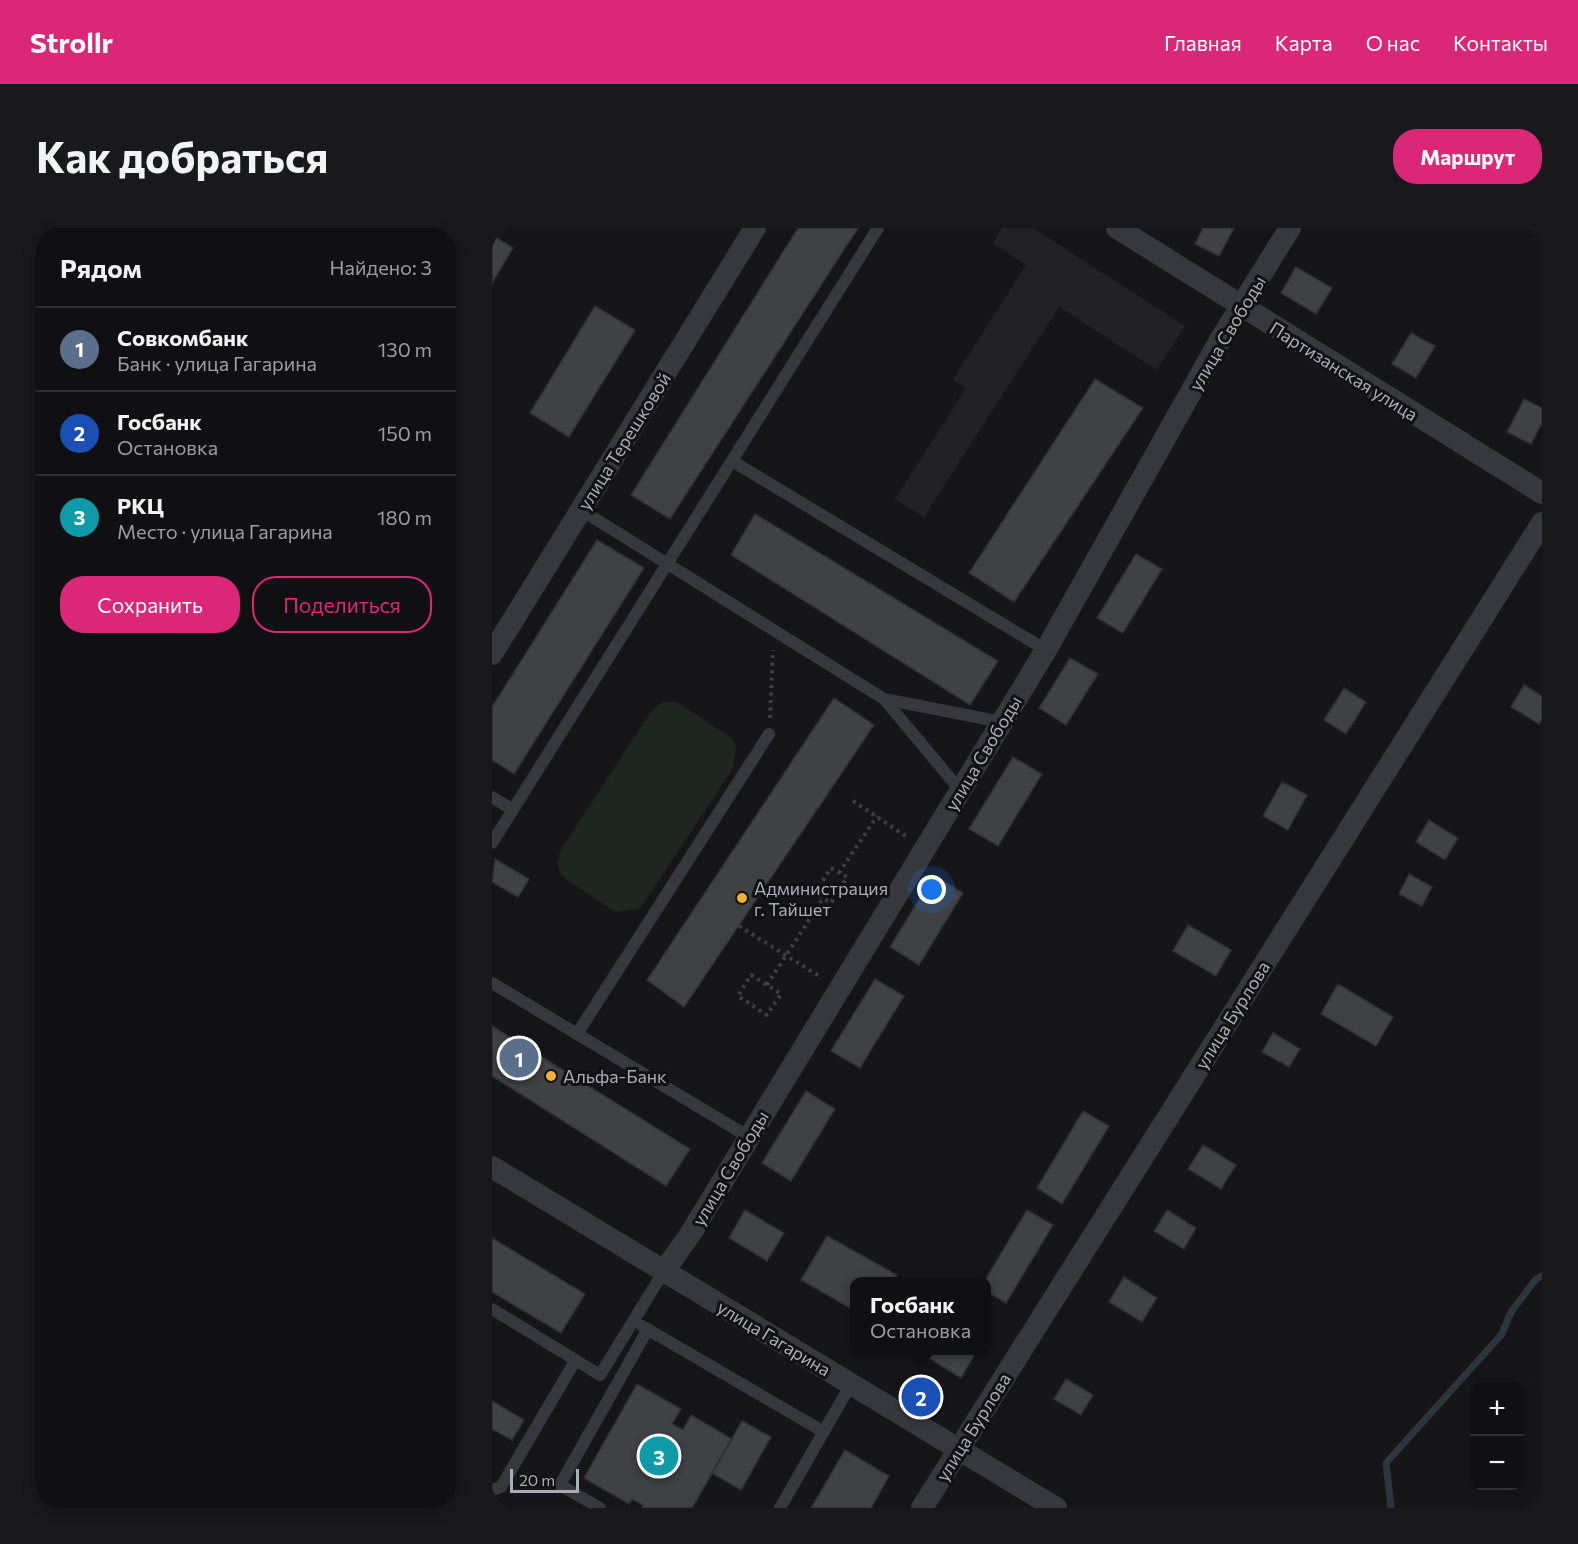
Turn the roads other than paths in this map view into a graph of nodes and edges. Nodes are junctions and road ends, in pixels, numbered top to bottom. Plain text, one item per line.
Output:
1 (755, 228) edge
2 (878, 228) edge
3 (1117, 228) edge
4 (1290, 228) edge
5 (1242, 307) junction
6 (732, 461) junction
7 (1542, 493) edge
8 (581, 510) junction
9 (1542, 523) edge
10 (666, 565) junction
11 (1046, 650) junction
12 (492, 654) edge
13 (884, 699) junction
14 (1002, 722) junction
15 (769, 734) road end
16 (960, 790) junction
17 (492, 797) edge
18 (513, 810) junction
19 (492, 843) edge
20 (492, 983) edge
21 (577, 1034) junction
22 (749, 1137) junction
23 (492, 1167) edge
24 (664, 1271) junction
25 (492, 1309) edge
26 (633, 1321) junction
27 (648, 1329) junction
28 (575, 1360) junction
29 (851, 1384) junction
30 (824, 1432) junction
31 (958, 1449) junction
32 (492, 1490) edge
33 (600, 1508) edge
34 (780, 1508) edge
35 (922, 1508) edge
36 (1056, 1508) edge

1 - 8 street, улица Терешковой
2 - 6 lane
3 - 5 street, Партизанская улица
4 - 5 street, улица Свободы
5 - 7 street, Партизанская улица
5 - 11 street, улица Свободы
6 - 10 lane
6 - 11 lane
8 - 10 lane
8 - 12 street, улица Терешковой
9 - 31 street, улица Бурлова
10 - 13 lane
10 - 18 lane
11 - 14 street, улица Свободы
13 - 14 lane
13 - 16 lane
14 - 16 street, улица Свободы
15 - 21 lane
16 - 22 street, улица Свободы
17 - 18 lane
18 - 19 lane
20 - 21 lane
21 - 22 lane
22 - 24 street, улица Свободы
23 - 24 street, улица Гагарина
24 - 26 lane
24 - 29 street, улица Гагарина
25 - 28 lane
26 - 27 lane
26 - 28 lane
27 - 30 lane
27 - 33 lane
28 - 32 lane
29 - 30 lane
29 - 31 street, улица Гагарина
30 - 34 lane
31 - 35 street, улица Бурлова
31 - 36 street, улица Гагарина

